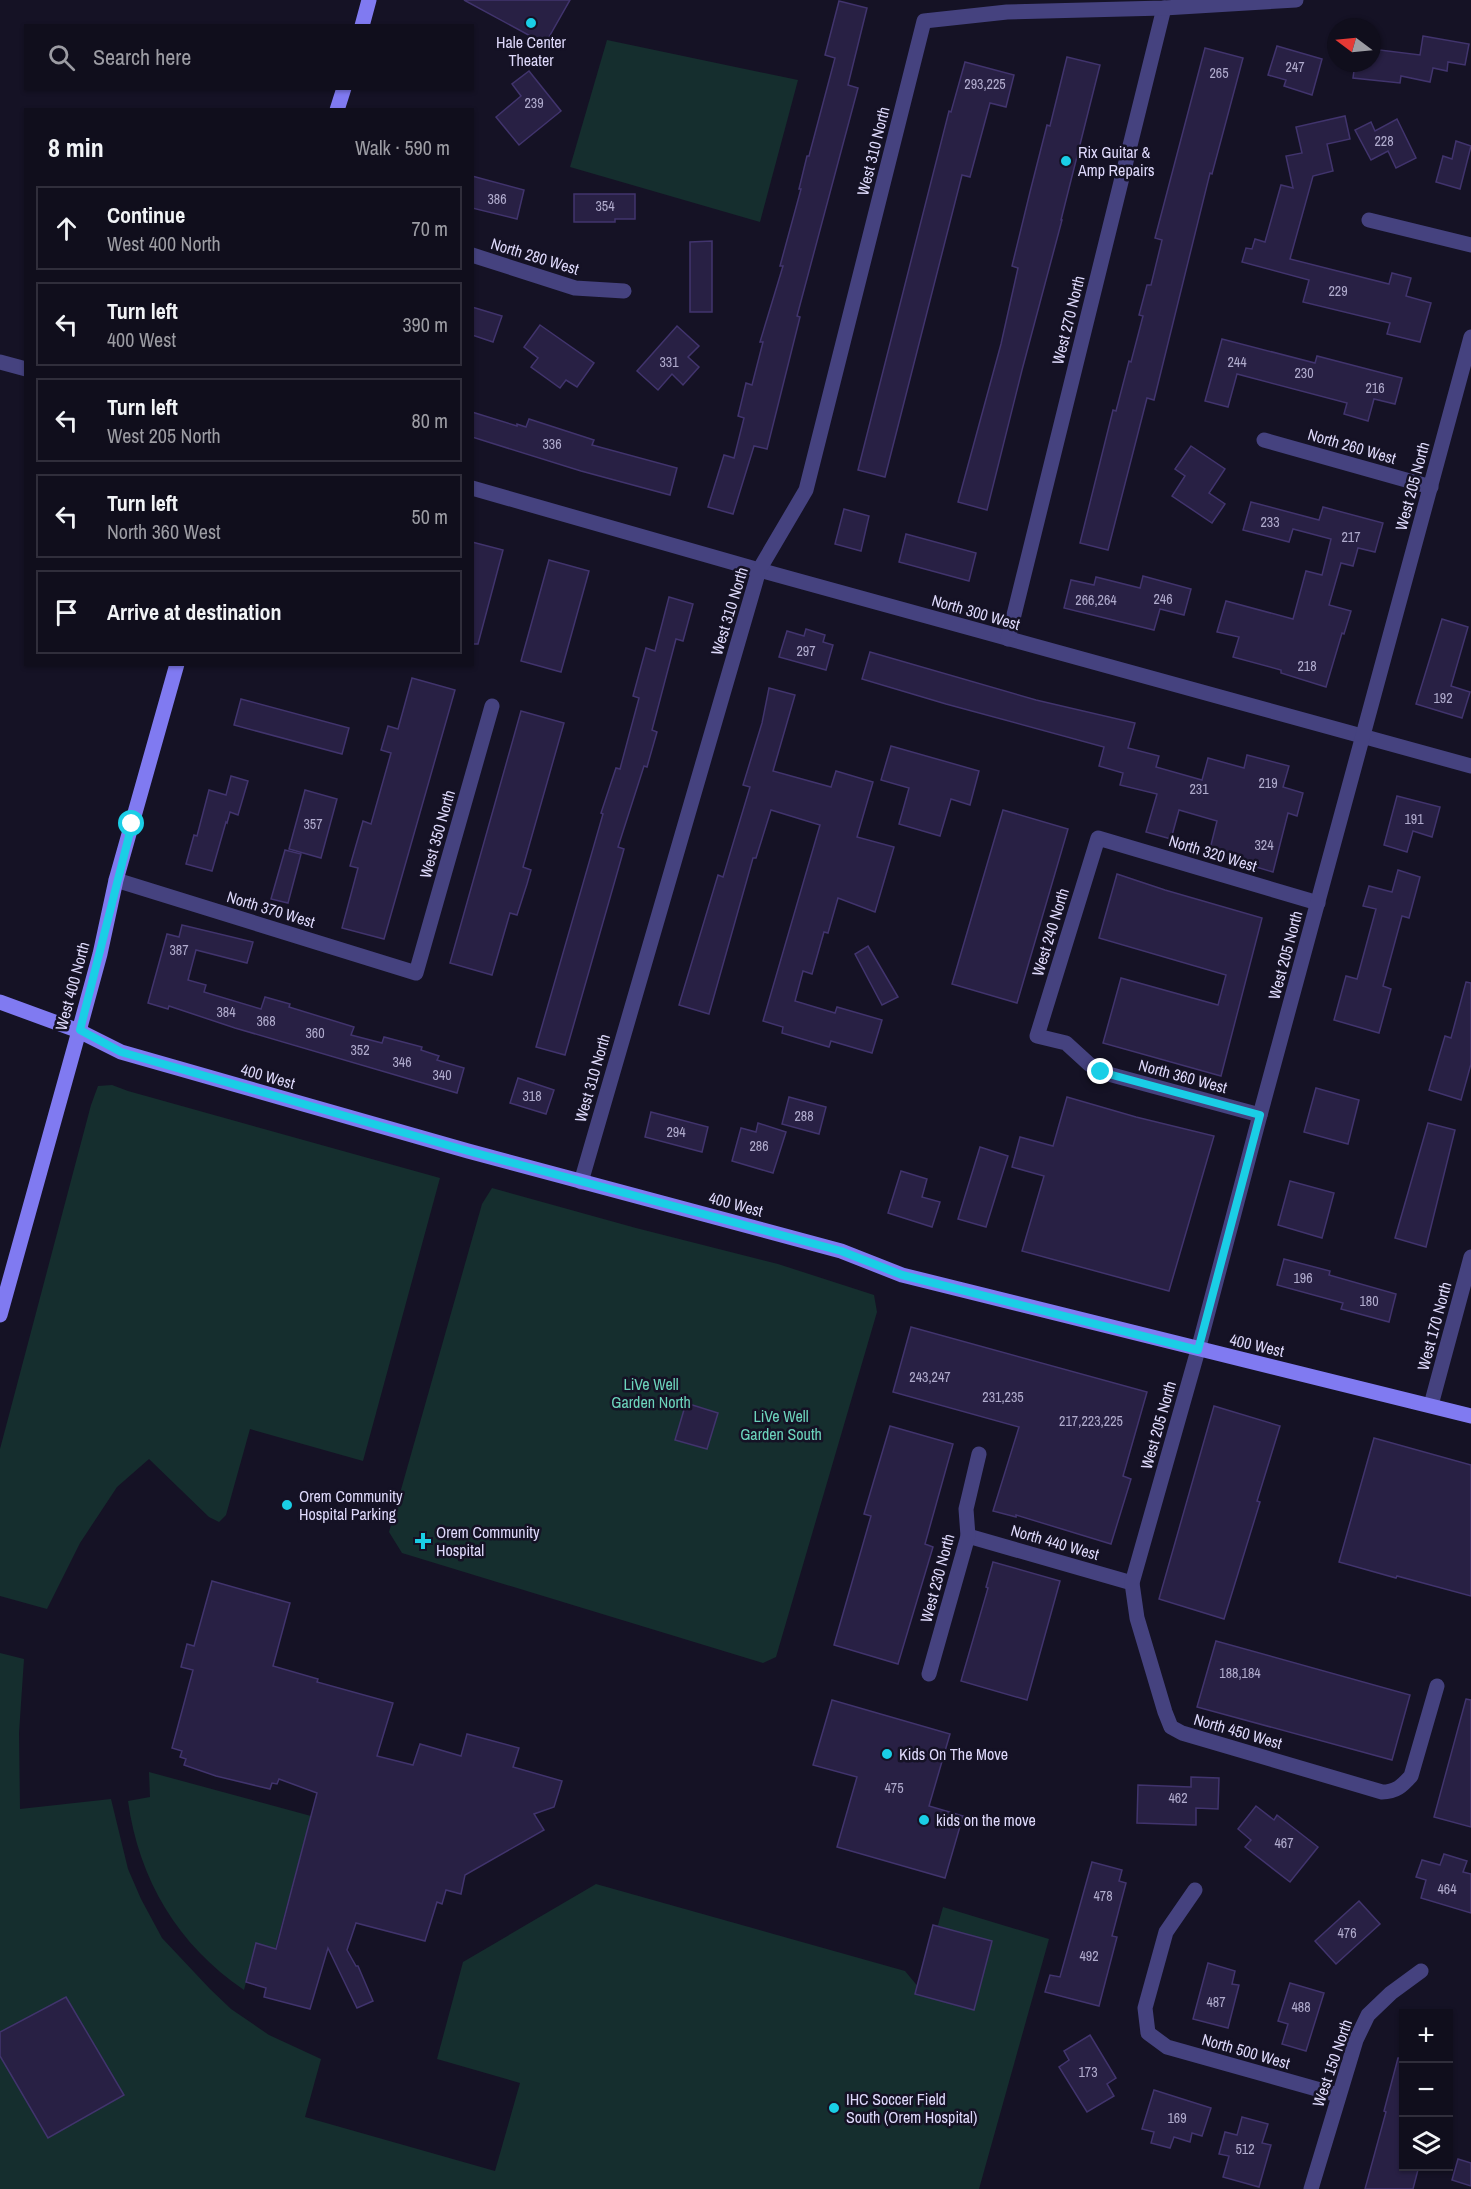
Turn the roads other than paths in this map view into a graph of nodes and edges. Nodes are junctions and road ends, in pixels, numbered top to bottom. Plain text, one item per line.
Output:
1 (369, 0) edge
2 (1296, 0) edge
3 (1009, 6) edge
4 (1164, 8) junction
5 (363, 24) edge
6 (343, 90) edge
7 (338, 108) edge
8 (1369, 220) dead end
9 (1471, 245) edge
10 (474, 256) edge
11 (624, 291) dead end
12 (1471, 337) edge
13 (0, 362) edge
14 (24, 368) edge
15 (1264, 440) dead end
16 (1431, 487) junction
17 (474, 489) edge
18 (759, 570) junction
19 (1008, 639) junction
20 (176, 666) edge
21 (492, 706) dead end
22 (1363, 736) junction
23 (1471, 766) edge
24 (1098, 838) joint
25 (116, 880) junction
26 (1318, 903) junction
27 (416, 973) joint
28 (0, 1002) edge
29 (80, 1030) junction
30 (1037, 1036) joint
31 (1260, 1115) junction
32 (581, 1182) junction
33 (1471, 1257) edge
34 (0, 1316) edge
35 (1198, 1350) junction
36 (1431, 1405) junction
37 (1471, 1416) edge
38 (979, 1454) dead end
39 (968, 1536) junction
40 (1132, 1583) junction
41 (929, 1674) dead end
42 (1437, 1686) dead end
43 (1195, 1890) dead end
44 (1421, 1971) dead end
45 (1338, 2095) junction
46 (1311, 2189) edge

1 - 5 main road
2 - 4 street
3 - 4 street
3 - 18 street, West 310 North
4 - 19 street, West 270 North
6 - 7 main road
8 - 9 street
10 - 11 street, North 280 West
12 - 16 street, West 205 North
13 - 14 street
15 - 16 street, North 260 West
16 - 22 street, West 205 North
17 - 18 street, North 300 West
18 - 19 street, North 300 West
18 - 32 street, West 310 North
19 - 22 street, North 300 West
20 - 25 main road, West 400 North
21 - 27 street, West 350 North
22 - 23 street, North 300 West
22 - 26 street, West 205 North
24 - 26 street, North 320 West
24 - 30 street, West 240 North
25 - 27 street, North 370 West
25 - 29 main road, West 400 North
26 - 31 street, West 205 North
28 - 29 main road, 400 West
29 - 32 main road, 400 West
29 - 34 main road, West 400 North
30 - 31 street, North 360 West
31 - 35 street, West 205 North
32 - 35 main road, 400 West
33 - 36 street, West 170 North
35 - 36 main road, 400 West
35 - 40 street, West 205 North
36 - 37 main road, 400 West
38 - 39 street, West 230 North
39 - 40 street, North 440 West
39 - 41 street, West 230 North
40 - 42 street, North 450 West
43 - 45 street, North 500 West
44 - 45 street, West 150 North
45 - 46 street, West 150 North

